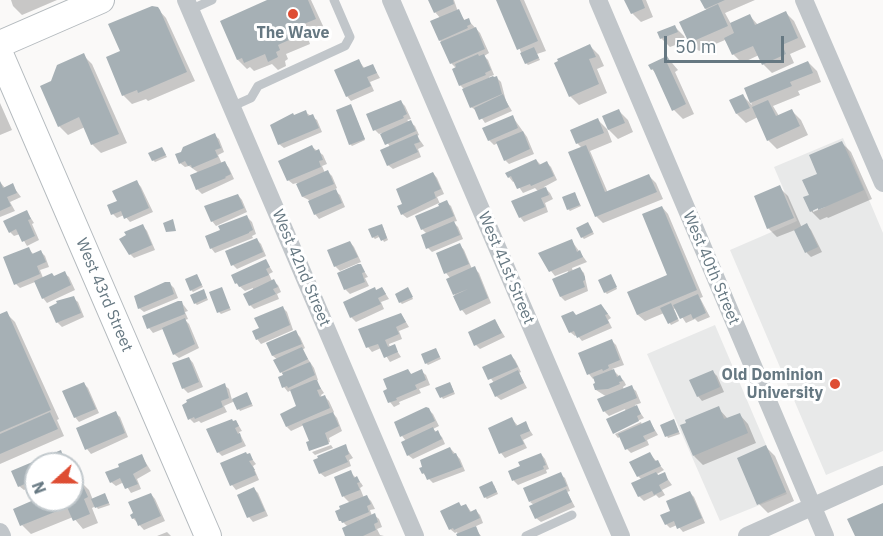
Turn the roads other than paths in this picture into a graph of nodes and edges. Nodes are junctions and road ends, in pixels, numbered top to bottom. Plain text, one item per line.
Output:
1 (101, 0) edge
2 (212, 0) edge
3 (334, 0) edge
4 (391, 0) edge
5 (598, 0) edge
6 (804, 0) edge
7 (188, 5) edge
8 (0, 44) edge
9 (0, 54) edge
10 (231, 107) junction
11 (883, 183) edge
12 (883, 475) edge
13 (812, 507) junction
14 (572, 514) dead end
15 (208, 536) edge
16 (415, 536) edge
17 (526, 536) edge
18 (621, 536) edge
19 (747, 536) edge
20 (825, 536) edge

1 - 8 street
2 - 7 lane
3 - 10 lane
4 - 18 street, West 41st Street
5 - 13 street, West 40th Street
6 - 11 street
7 - 10 street, West 42nd Street
9 - 15 street, West 43rd Street
10 - 16 street, West 42nd Street
12 - 13 street
13 - 19 street
13 - 20 street, West 40th Street
14 - 17 lane

